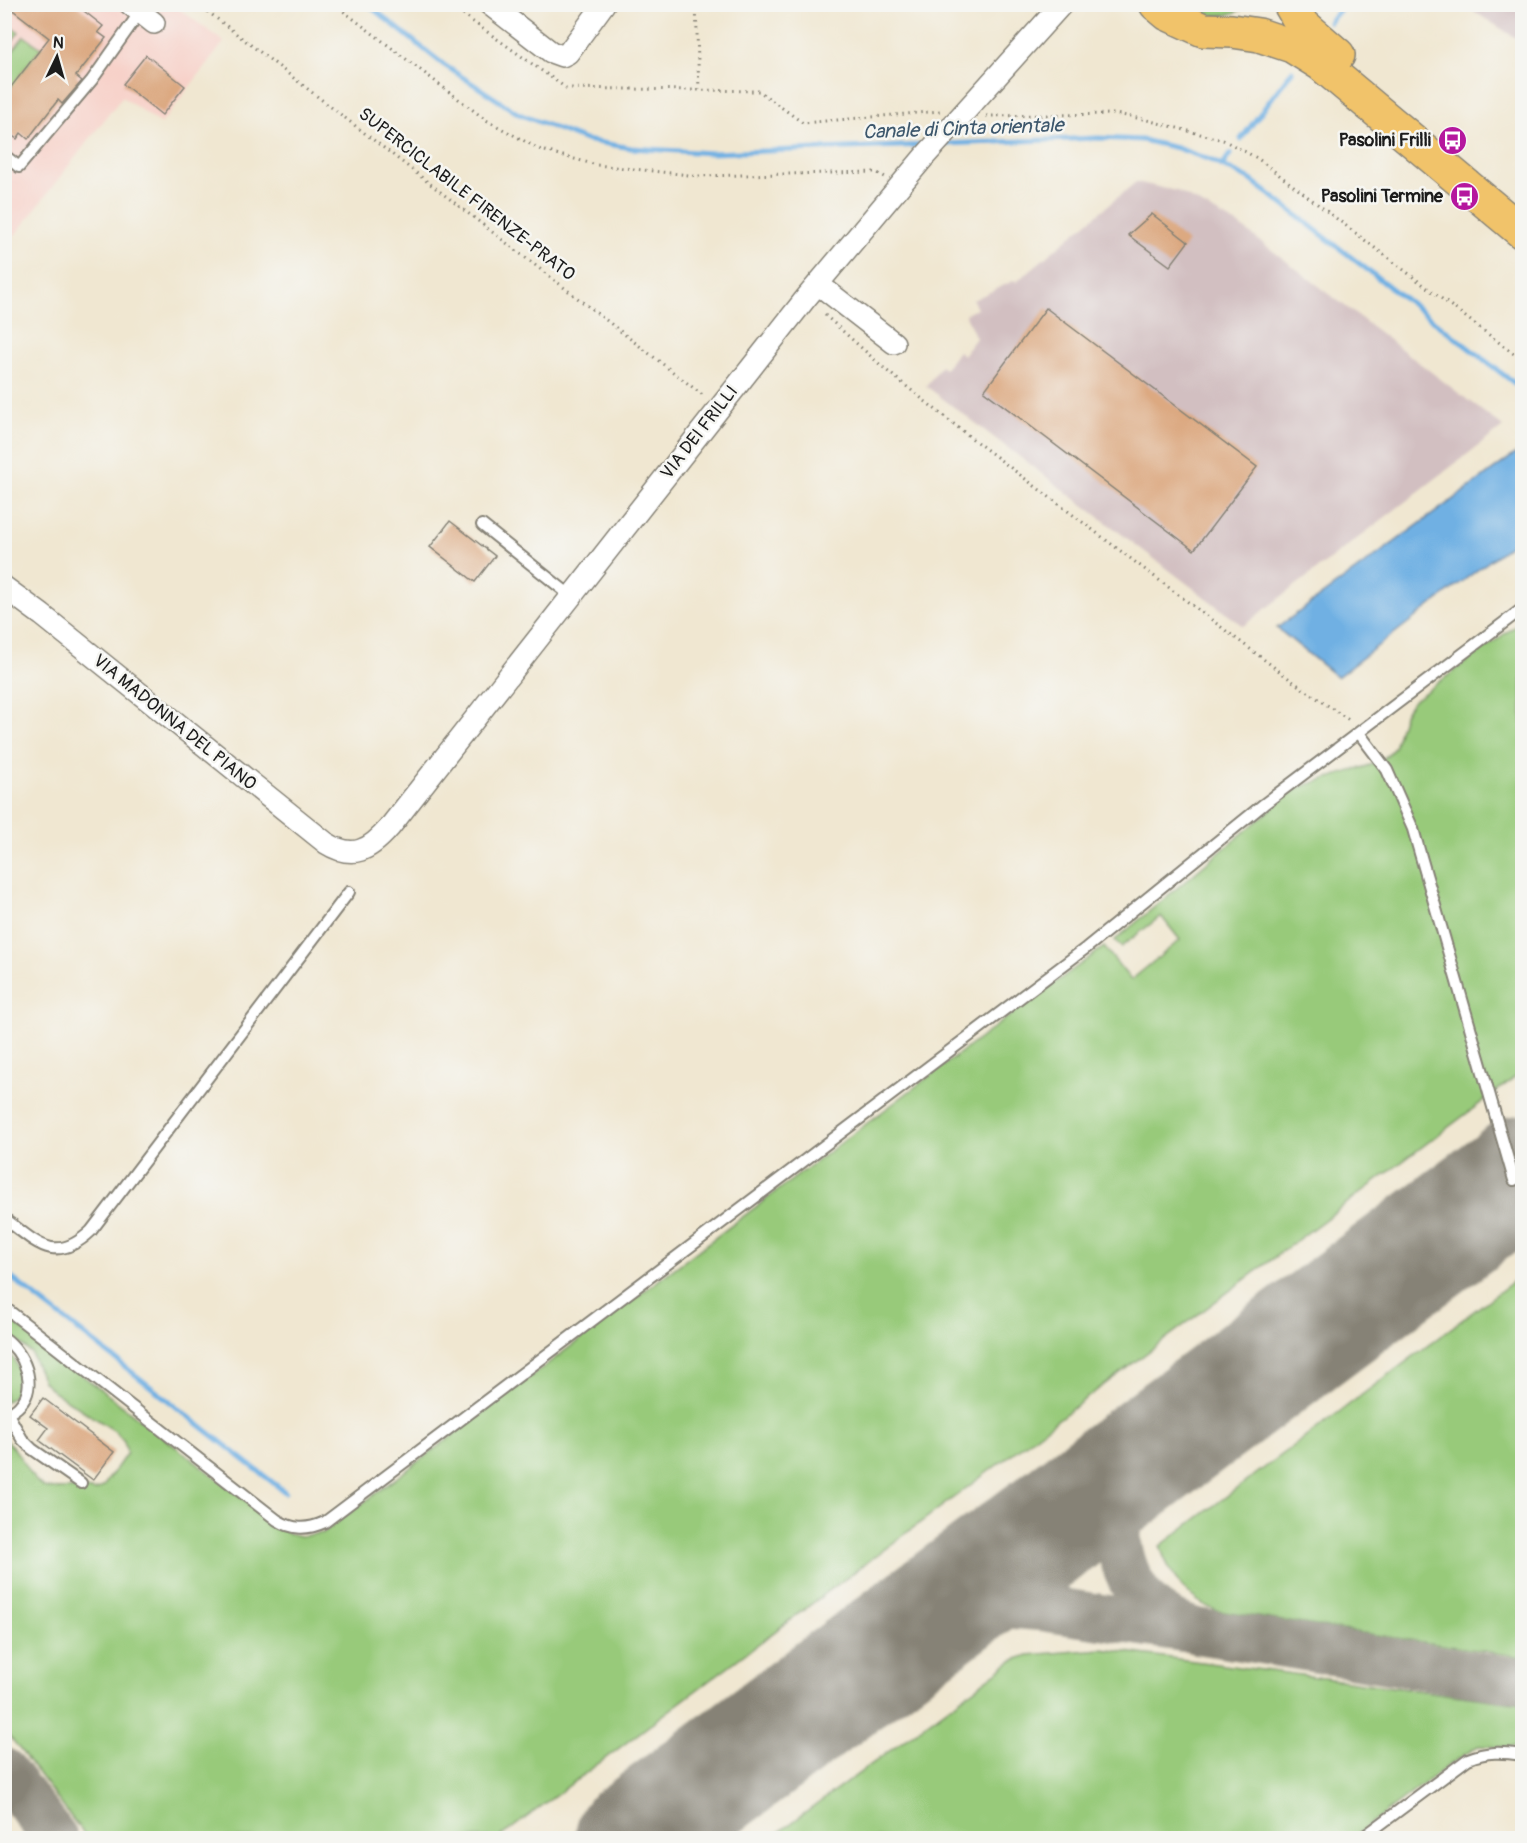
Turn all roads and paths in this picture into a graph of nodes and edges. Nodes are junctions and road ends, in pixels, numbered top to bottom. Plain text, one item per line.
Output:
1 (198, 4) edge
2 (334, 4) edge
3 (448, 4) edge
4 (467, 4) edge
5 (489, 4) edge
6 (604, 4) edge
7 (696, 4) edge
8 (1270, 4) edge
9 (1290, 4) edge
10 (1061, 6) edge
11 (1158, 8) edge
12 (141, 13) edge
13 (460, 13) junction
14 (1232, 31) junction
15 (699, 90) junction
16 (961, 116) junction
17 (4, 156) edge
18 (900, 185) junction
19 (1522, 210) edge
20 (1522, 232) edge
21 (812, 291) junction
22 (894, 343) dead end
23 (1522, 360) edge
24 (718, 407) junction
25 (482, 525) dead end
26 (4, 587) edge
27 (571, 596) junction
28 (1522, 609) edge
29 (1349, 720) dead end
30 (1359, 733) junction
31 (349, 852) joint
32 (349, 892) dead end
33 (1514, 1180) dead end
34 (4, 1218) edge
35 (4, 1307) edge
36 (4, 1338) edge
37 (6, 1415) edge
38 (81, 1483) dead end
39 (1522, 1755) edge
40 (1362, 1839) edge

1 - 24 path, SUPERCICLABILE FIRENZE-PRATO
2 - 18 path
3 - 13 path
4 - 13 path
5 - 6 street
7 - 15 path
8 - 14 main road
9 - 19 main road
10 - 16 street, VIA DEI FRILLI
11 - 14 main road
12 - 17 lane
13 - 15 path
14 - 20 main road
15 - 16 path
16 - 18 street, VIA DEI FRILLI
16 - 23 path
18 - 21 street, VIA DEI FRILLI
21 - 22 street
21 - 24 street, VIA DEI FRILLI
21 - 29 path
24 - 27 street, VIA DEI FRILLI
25 - 27 lane
26 - 31 street, VIA MADONNA DEL PIANO
27 - 31 street, VIA DEI FRILLI
28 - 30 lane
30 - 33 lane
30 - 35 lane
32 - 34 lane
36 - 37 lane
37 - 38 lane
39 - 40 lane

